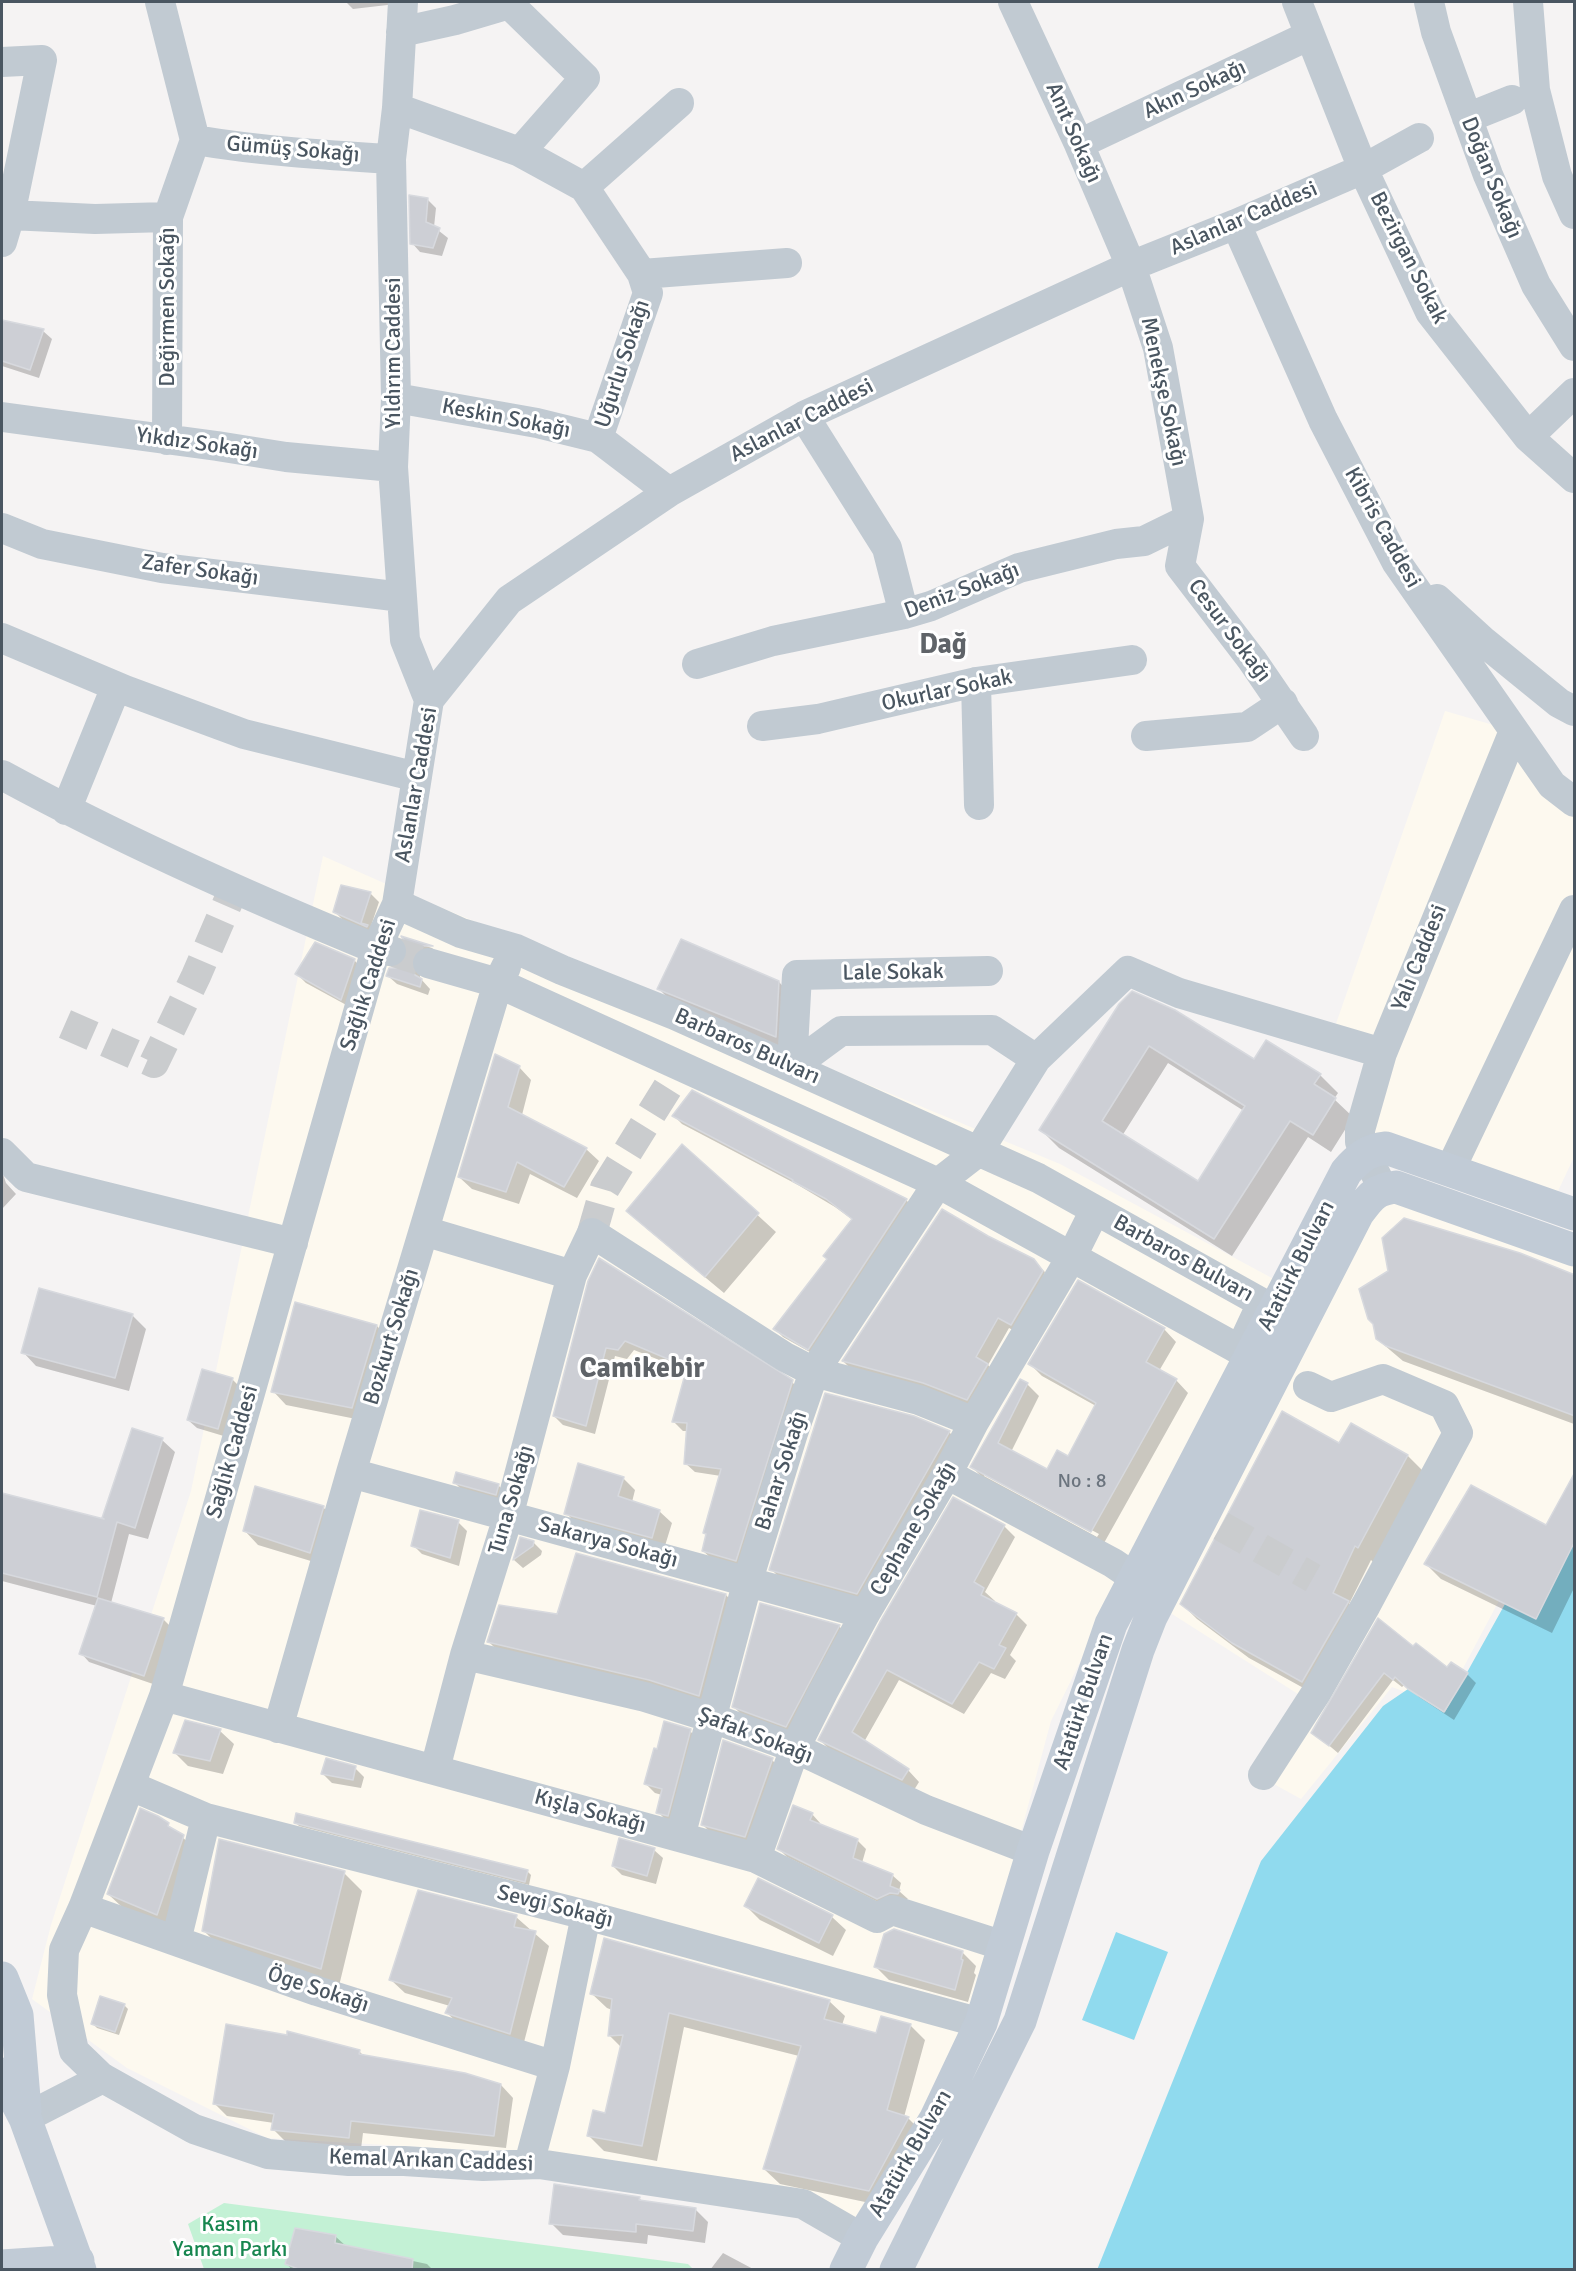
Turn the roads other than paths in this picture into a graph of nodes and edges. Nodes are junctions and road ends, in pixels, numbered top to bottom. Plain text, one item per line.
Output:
1 (160, 2) edge
2 (404, 2) edge
3 (1013, 2) edge
4 (1297, 2) edge
5 (1429, 2) edge
6 (1528, 2) edge
7 (401, 32) junction
8 (1310, 35) junction
9 (2, 62) edge
10 (1512, 100) dead end
11 (680, 103) dead end
12 (397, 108) junction
13 (1467, 118) junction
14 (1419, 138) dead end
15 (195, 140) junction
16 (1079, 144) junction
17 (520, 152) junction
18 (391, 159) junction
19 (1363, 169) junction
20 (584, 187) junction
21 (1575, 214) edge
22 (168, 217) junction
23 (1236, 224) junction
24 (6, 228) edge
25 (787, 263) dead end
26 (1131, 266) junction
27 (642, 274) junction
28 (1575, 346) edge
29 (1575, 393) edge
30 (396, 398) junction
31 (804, 416) junction
32 (2, 417) edge
33 (1528, 436) junction
34 (598, 438) junction
35 (167, 440) junction
36 (393, 467) junction
37 (1575, 478) edge
38 (669, 492) junction
39 (1189, 519) junction
40 (2, 528) edge
41 (1397, 563) junction
42 (402, 597) junction
43 (904, 614) junction
44 (2, 638) edge
45 (1132, 660) dead end
46 (698, 664) dead end
47 (976, 682) junction
48 (116, 687) junction
49 (429, 700) junction
50 (1283, 703) junction
51 (1575, 711) edge
52 (762, 726) dead end
53 (1514, 730) junction
54 (1146, 736) dead end
55 (1305, 736) dead end
56 (2, 775) edge
57 (417, 777) junction
58 (1575, 802) edge
59 (980, 805) dead end
60 (66, 810) junction
61 (397, 904) junction
62 (1575, 910) edge
63 (516, 949) junction
64 (383, 950) junction
65 (1565, 956) edge
66 (428, 963) tunnel mouth
67 (988, 971) dead end
68 (498, 983) junction
69 (1382, 1053) junction
70 (1036, 1059) junction
71 (792, 1066) junction
72 (978, 1152) junction
73 (2, 1153) edge
74 (1365, 1154) junction
75 (1450, 1170) junction
76 (938, 1183) junction
77 (1383, 1189) junction
78 (1095, 1210) junction
79 (1575, 1214) edge
80 (424, 1231) junction
81 (292, 1243) junction
82 (1575, 1250) edge
83 (1072, 1256) junction
84 (572, 1275) junction
85 (814, 1372) junction
86 (1308, 1386) dead end
87 (974, 1422) junction
88 (351, 1473) junction
89 (947, 1474) junction
90 (508, 1517) junction
91 (1135, 1578) junction
92 (748, 1580) junction
93 (865, 1614) junction
94 (465, 1656) junction
95 (164, 1696) junction
96 (712, 1718) junction
97 (278, 1728) junction
98 (795, 1748) junction
99 (435, 1769) junction
100 (1263, 1775) dead end
101 (131, 1786) junction
102 (206, 1818) junction
103 (680, 1837) junction
104 (1033, 1851) junction
105 (756, 1858) junction
106 (83, 1908) junction
107 (586, 1915) junction
108 (176, 1941) junction
109 (1004, 1946) junction
110 (2, 1978) edge
111 (62, 1995) joint
112 (981, 2023) junction
113 (555, 2066) junction
114 (2, 2074) edge
115 (103, 2078) junction
116 (25, 2118) junction
117 (529, 2164) junction
118 (861, 2238) junction
119 (79, 2265) edge
120 (2, 2266) edge
121 (846, 2270) edge
122 (891, 2270) edge
123 (896, 2270) edge

1 - 15 street
2 - 7 street, Yıldırım Caddesi
3 - 16 street, Anıt Sokağı
4 - 8 street, Bezirgan Sokak
5 - 13 street, Doğan Sokağı
6 - 21 street
7 - 12 street, Yıldırım Caddesi
7 - 17 street
8 - 16 street, Akın Sokağı
8 - 19 street, Bezirgan Sokak
9 - 24 street
10 - 13 street
11 - 20 street
12 - 17 street, Uğurlu Sokağı
12 - 18 street, Yıldırım Caddesi
13 - 28 street, Doğan Sokağı
14 - 19 street, Aslanlar Caddesi
15 - 18 street, Gümüş Sokağı
15 - 22 street, Değirmen Sokağı
16 - 26 street, Anıt Sokağı
17 - 20 street, Uğurlu Sokağı
18 - 30 street, Yıldırım Caddesi
19 - 23 street, Aslanlar Caddesi
19 - 33 street, Bezirgan Sokak
20 - 27 street, Uğurlu Sokağı
22 - 24 street
22 - 35 street, Değirmen Sokağı
23 - 26 street, Aslanlar Caddesi
23 - 41 street, Kibris Caddesi
25 - 27 street
26 - 31 street, Aslanlar Caddesi
26 - 39 street, Menekşe Sokağı
27 - 34 street, Uğurlu Sokağı
29 - 33 street
30 - 34 street, Keskin Sokağı
30 - 36 street, Yıldırım Caddesi
31 - 38 street, Aslanlar Caddesi
31 - 43 street
32 - 35 street, Yıkdız Sokağı
33 - 37 street, Bezirgan Sokak
34 - 38 street, Keskin Sokağı
35 - 36 street, Yıkdız Sokağı
36 - 42 street, Yıldırım Caddesi
38 - 49 street, Aslanlar Caddesi
39 - 43 street, Deniz Sokağı
39 - 50 street, Cesur Sokağı
40 - 42 street, Zafer Sokağı
41 - 51 street
41 - 53 street, Kibris Caddesi
42 - 49 street, Yıldırım Caddesi
43 - 46 street, Deniz Sokağı
44 - 48 street
45 - 47 street, Okurlar Sokak
47 - 52 street, Okurlar Sokak
47 - 59 street
48 - 57 street
48 - 60 street
49 - 57 street, Aslanlar Caddesi
50 - 54 street
50 - 55 street, Cesur Sokağı
53 - 58 street, Kibris Caddesi
53 - 69 street, Yalı Caddesi
56 - 60 street
57 - 61 street, Aslanlar Caddesi
60 - 64 street
61 - 63 street, Barbaros Bulvarı
61 - 64 street, Sağlık Caddesi
62 - 65 street
63 - 68 street, Bozkurt Sokağı
63 - 71 street, Barbaros Bulvarı
64 - 81 street, Sağlık Caddesi
65 - 75 street
66 - 68 street, Barbaros Bulvarı
67 - 71 street, Lale Sokak
68 - 76 street, Barbaros Bulvarı
68 - 80 street, Bozkurt Sokağı
69 - 70 street
69 - 74 street, Yalı Caddesi
70 - 71 street
70 - 72 street
71 - 72 street, Barbaros Bulvarı
72 - 76 street, Bahar Sokağı
72 - 78 street, Barbaros Bulvarı
73 - 81 street
74 - 75 main road
74 - 77 street, Yalı Caddesi
74 - 91 main road, Atatürk Bulvarı
75 - 79 main road
76 - 83 street, Barbaros Bulvarı
76 - 85 street, Bahar Sokağı
77 - 82 main road
77 - 123 main road, Atatürk Bulvarı
78 - 83 street, Cephane Sokağı
78 - 83 street, Barbaros Bulvarı
80 - 84 street
80 - 88 street, Bozkurt Sokağı
81 - 95 street, Sağlık Caddesi
83 - 87 street, Cephane Sokağı
84 - 85 street, Tuna Sokağı
84 - 90 street, Tuna Sokağı
85 - 87 street
85 - 92 street, Bahar Sokağı
86 - 100 street
87 - 89 street, Cephane Sokağı
88 - 90 street, Sakarya Sokağı
88 - 97 street, Bozkurt Sokağı
89 - 91 street
89 - 93 street, Cephane Sokağı
90 - 92 street, Sakarya Sokağı
90 - 94 street, Tuna Sokağı
91 - 104 main road, Atatürk Bulvarı
92 - 93 street, Sakarya Sokağı
92 - 96 street, Bahar Sokağı
93 - 98 street, Cephane Sokağı
94 - 96 street, Şafak Sokağı
94 - 99 street, Tuna Sokağı
95 - 97 street, Kışla Sokağı
95 - 101 street, Sağlık Caddesi
96 - 98 street, Şafak Sokağı
96 - 103 street, Bahar Sokağı
97 - 99 street, Kışla Sokağı
98 - 104 street, Şafak Sokağı
98 - 105 street, Cephane Sokağı
99 - 103 street, Kışla Sokağı
101 - 102 street, Sevgi Sokağı
101 - 106 street, Sağlık Caddesi
102 - 107 street, Sevgi Sokağı
102 - 108 street
103 - 105 street, Kışla Sokağı
104 - 109 main road, Atatürk Bulvarı
105 - 109 street, Kışla Sokağı
106 - 108 street, Öge Sokağı
106 - 111 street, Sağlık Caddesi
107 - 112 street, Sevgi Sokağı
107 - 113 street
108 - 113 street, Öge Sokağı
109 - 112 main road, Atatürk Bulvarı
110 - 116 main road
111 - 115 street, Kemal Arıkan Caddesi
112 - 118 main road, Atatürk Bulvarı
113 - 117 street
114 - 116 main road
115 - 116 street
115 - 117 street, Kemal Arıkan Caddesi
116 - 119 main road
117 - 118 street, Kemal Arıkan Caddesi
118 - 121 main road, Atatürk Bulvarı
118 - 122 main road
119 - 120 main road

